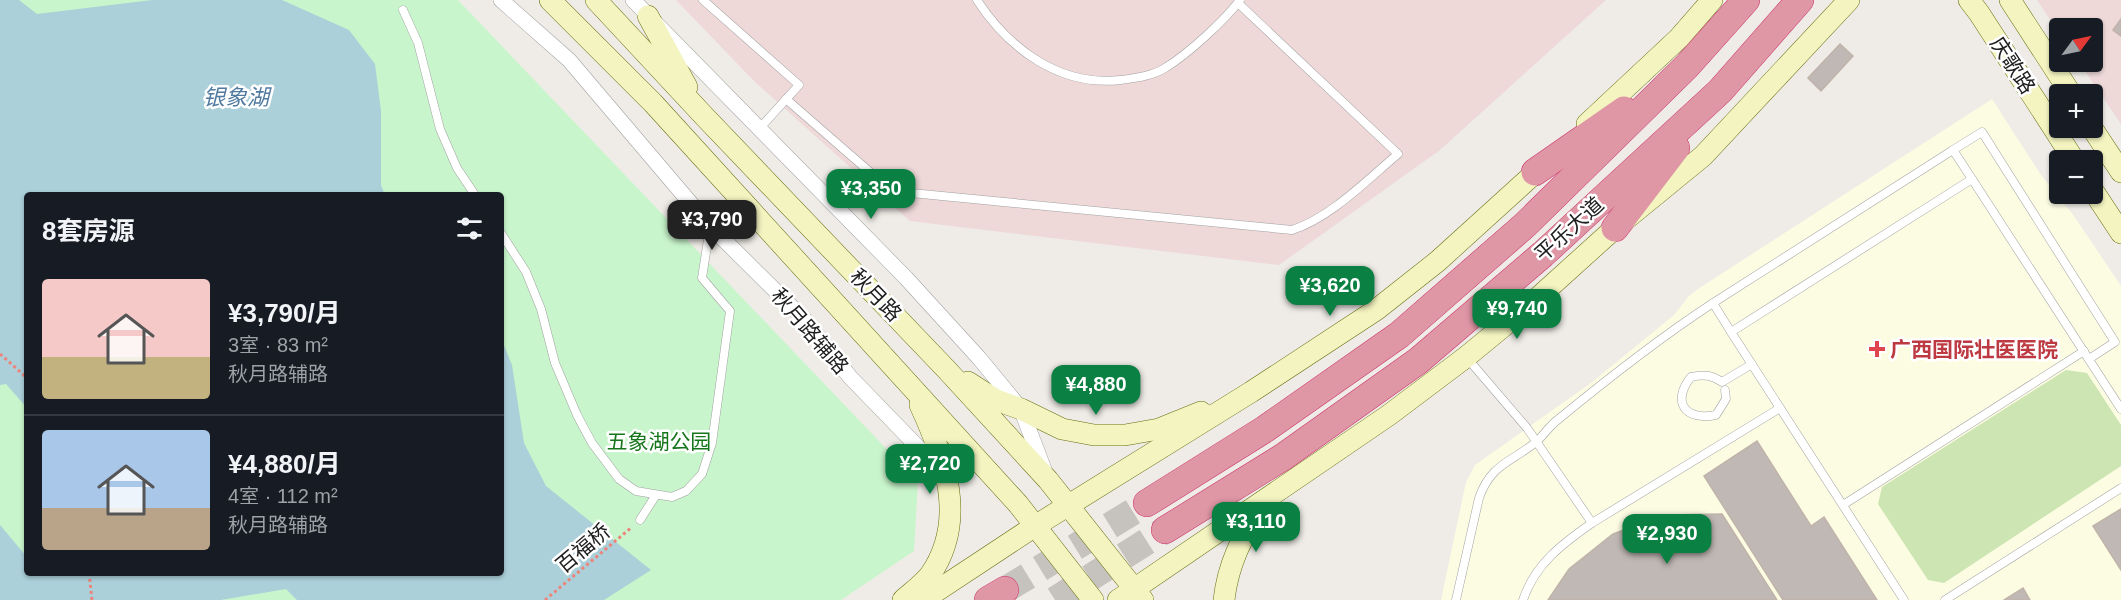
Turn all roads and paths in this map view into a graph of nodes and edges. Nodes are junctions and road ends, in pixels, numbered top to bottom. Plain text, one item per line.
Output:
1 (501, 0) edge
2 (550, 0) edge
3 (596, 0) edge
4 (633, 0) edge
5 (703, 0) edge
6 (976, 0) edge
7 (1713, 0) edge
8 (1746, 0) edge
9 (1800, 0) edge
10 (1849, 0) edge
11 (2000, 0) edge
12 (2010, 0) edge
13 (1239, 2) edge
14 (1974, 7) edge
15 (403, 10) dead end
16 (648, 16) junction
17 (1686, 66) junction
18 (2065, 84) edge
19 (1720, 91) junction
20 (786, 99) junction
21 (704, 116) junction
22 (759, 129) junction
23 (2099, 138) edge
24 (1953, 150) junction
25 (2067, 150) edge
26 (2118, 165) edge
27 (1535, 172) junction
28 (1972, 179) junction
29 (473, 192) edge
30 (2102, 204) edge
31 (710, 225) junction
32 (1615, 228) junction
33 (2121, 233) edge
34 (504, 238) edge
35 (1713, 303) junction
36 (1731, 332) junction
37 (2084, 351) junction
38 (0, 354) edge
39 (1466, 357) junction
40 (2089, 359) junction
41 (1752, 364) junction
42 (946, 369) junction
43 (24, 375) edge
44 (912, 388) junction
45 (1725, 390) dead end
46 (1251, 392) junction
47 (1021, 408) junction
48 (1780, 408) junction
49 (2121, 409) edge
50 (1536, 441) junction
51 (948, 477) junction
52 (1048, 480) junction
53 (2121, 488) edge
54 (656, 495) junction
55 (1266, 500) junction
56 (1147, 503) tunnel mouth
57 (1843, 505) junction
58 (1068, 506) junction
59 (640, 520) joint
60 (1592, 523) junction
61 (1035, 526) junction
62 (1165, 530) tunnel mouth
63 (89, 576) edge
64 (1132, 597) edge
65 (92, 600) edge
66 (545, 600) edge
67 (903, 600) edge
68 (923, 600) edge
69 (1093, 600) edge
70 (1224, 600) edge
71 (1456, 600) edge
72 (1523, 600) edge
73 (1904, 600) edge
74 (1945, 600) edge

1 - 31 street, 秋月路辅路
2 - 44 main road, 秋月路
3 - 21 main road, 秋月路
4 - 16 street
5 - 20 lane
6 - 13 lane
7 - 27 main road
8 - 17 highway, 平乐大道
9 - 19 highway, 平乐大道
10 - 32 main road
11 - 14 main road
12 - 18 main road, 庆歌路
13 - 20 lane
14 - 25 main road, 庆歌路
15 - 29 lane
16 - 21 main road
16 - 22 street
17 - 27 highway
17 - 56 highway, 平乐大道
19 - 32 highway
19 - 62 highway, 平乐大道
20 - 22 lane
21 - 42 main road, 秋月路
22 - 47 street
23 - 26 main road
24 - 28 lane
24 - 35 lane
24 - 40 lane
27 - 46 main road
28 - 36 lane
28 - 37 lane
30 - 33 main road
31 - 51 street, 秋月路辅路
31 - 54 lane
32 - 39 main road
34 - 54 lane
35 - 36 lane
35 - 50 lane
36 - 41 lane
37 - 40 lane
37 - 57 lane
38 - 43 path
39 - 50 lane
39 - 55 main road
40 - 49 lane
41 - 45 lane
41 - 48 lane
42 - 47 main road
42 - 52 main road, 秋月路
44 - 51 main road
44 - 61 main road, 秋月路
46 - 47 main road
46 - 58 main road
47 - 52 street
48 - 57 lane
48 - 60 lane
50 - 60 lane
50 - 71 lane
51 - 67 main road
52 - 58 main road, 秋月路
53 - 74 lane
54 - 59 lane
55 - 64 main road
55 - 70 main road
57 - 73 lane
58 - 61 main road
58 - 64 main road, 秋月路
59 - 66 path, 百福桥
60 - 72 lane
61 - 68 main road
61 - 69 main road, 秋月路
63 - 65 path

